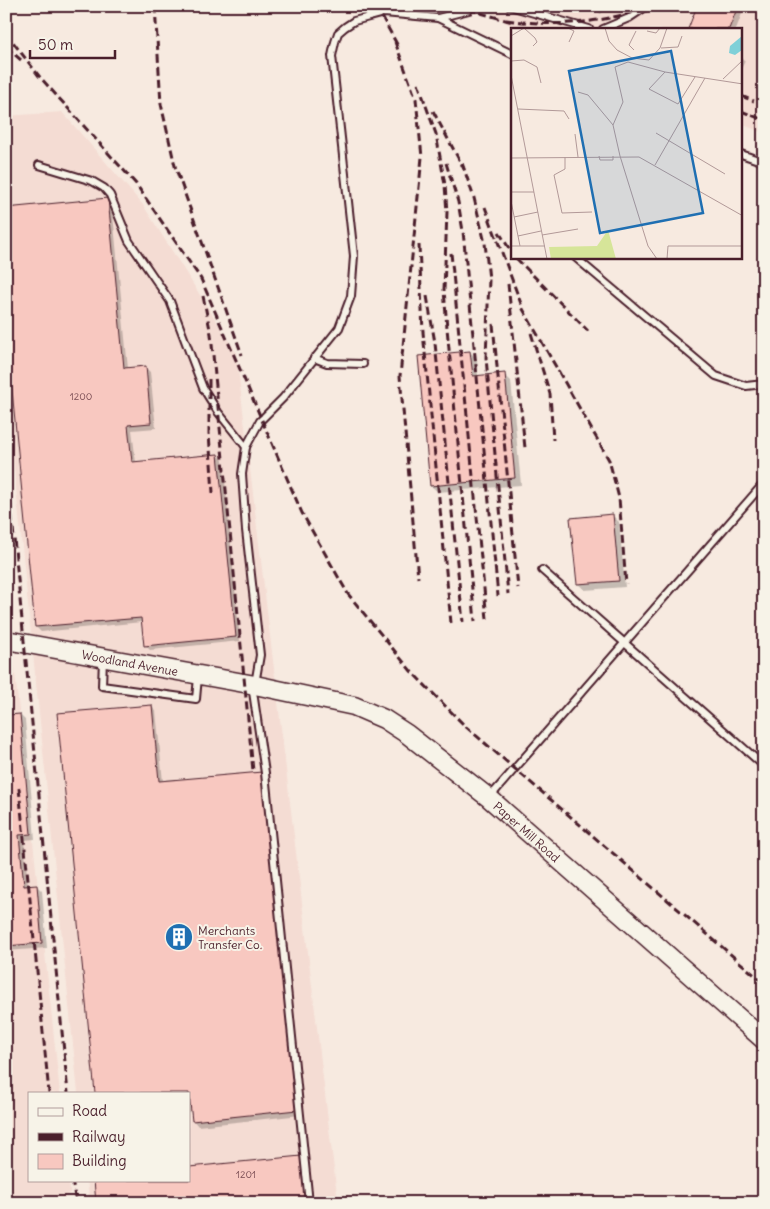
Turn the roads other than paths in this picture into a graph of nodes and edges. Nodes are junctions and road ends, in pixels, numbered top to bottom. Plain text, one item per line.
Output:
1 (472, 6) edge
2 (510, 6) edge
3 (647, 6) edge
4 (438, 18) junction
5 (586, 28) edge
6 (605, 28) edge
7 (511, 54) edge
8 (742, 154) edge
9 (764, 162) edge
10 (39, 165) dead end
11 (577, 259) edge
12 (314, 358) junction
13 (363, 364) dead end
14 (764, 384) edge
15 (246, 447) junction
16 (764, 483) edge
17 (542, 570) dead end
18 (6, 640) edge
19 (625, 642) junction
20 (103, 657) junction
21 (198, 674) junction
22 (254, 684) junction
23 (764, 766) edge
24 (489, 798) junction
25 (764, 1040) edge
26 (309, 1203) edge

1 - 4 lane
2 - 5 lane
3 - 6 lane
4 - 7 lane
4 - 12 lane
8 - 9 lane
10 - 15 lane
11 - 14 lane
12 - 13 lane
12 - 15 lane
15 - 22 lane
16 - 19 lane
17 - 19 lane
18 - 20 street, Woodland Avenue
19 - 23 lane
19 - 24 lane
20 - 21 street, Woodland Avenue
20 - 21 lane
21 - 22 street, Woodland Avenue
22 - 24 street, Paper Mill Road
22 - 26 lane
24 - 25 street, Paper Mill Road

